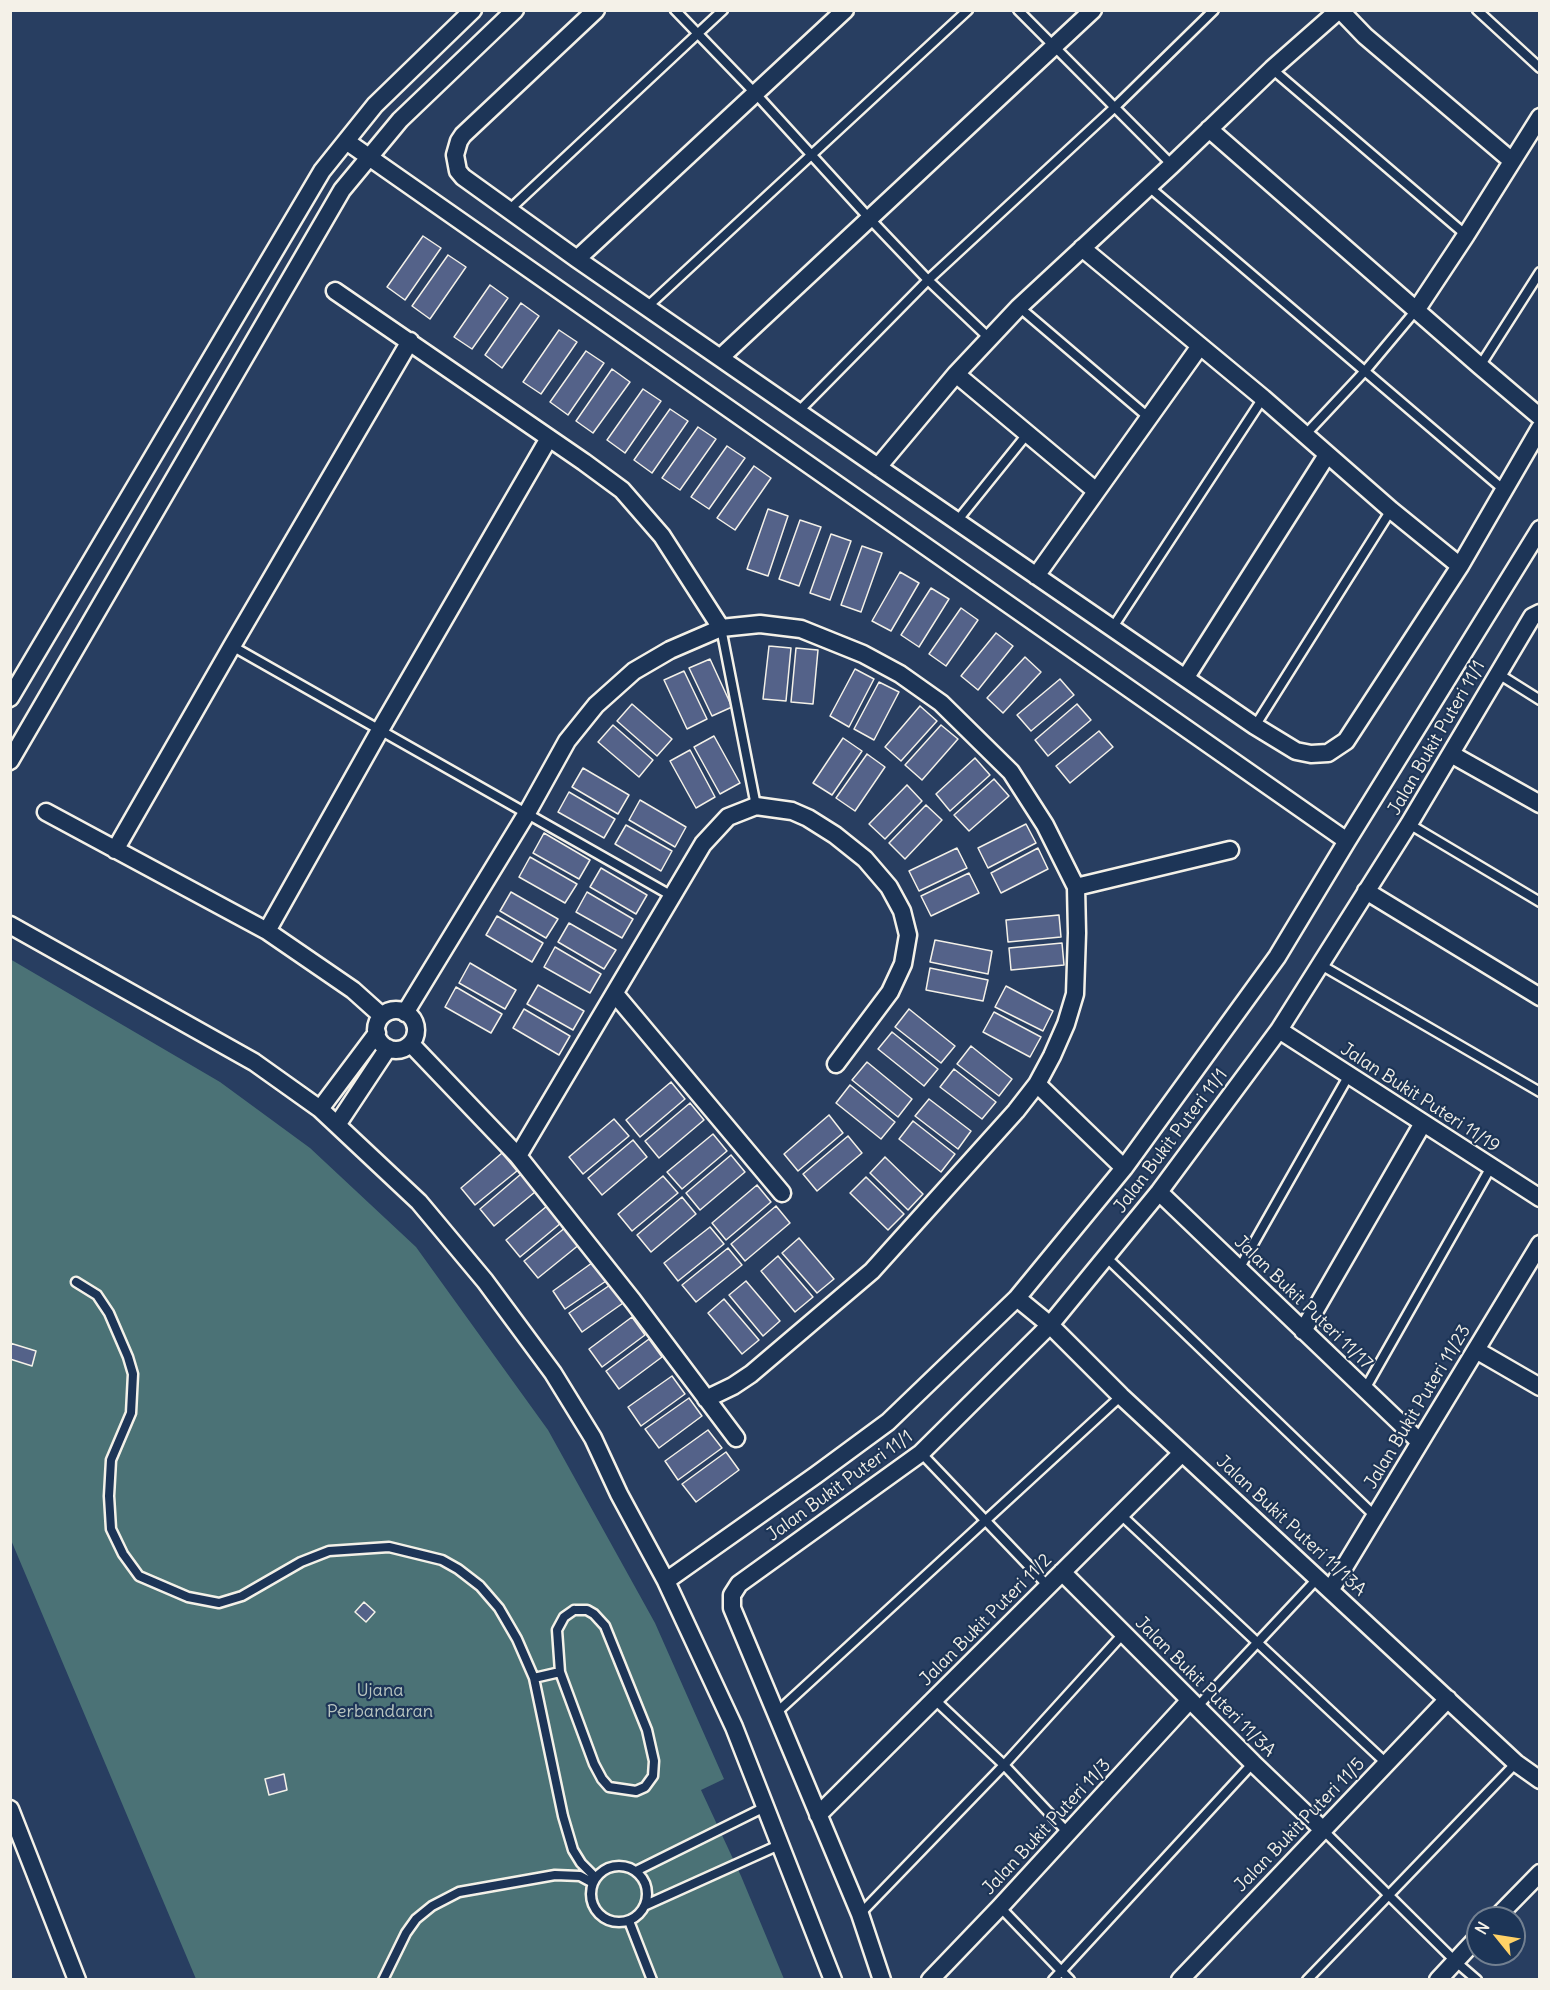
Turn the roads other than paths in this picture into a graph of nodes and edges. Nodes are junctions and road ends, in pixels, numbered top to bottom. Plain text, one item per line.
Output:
1 (473, 10) edge
2 (515, 10) edge
3 (596, 10) edge
4 (675, 10) edge
5 (723, 10) edge
6 (845, 10) edge
7 (968, 10) edge
8 (1018, 10) edge
9 (1093, 10) edge
10 (1214, 10) edge
11 (1339, 10) edge
12 (1477, 10) edge
13 (697, 34) junction
14 (1054, 47) junction
15 (1539, 68) edge
16 (1272, 69) junction
17 (755, 93) junction
18 (1115, 107) junction
19 (1539, 117) edge
20 (1209, 129) junction
21 (346, 141) junction
22 (812, 153) junction
23 (368, 157) junction
24 (1512, 161) junction
25 (1172, 165) junction
26 (1149, 187) junction
27 (509, 210) junction
28 (869, 218) junction
29 (1466, 235) junction
30 (1082, 248) junction
31 (577, 258) junction
32 (1539, 272) edge
33 (928, 280) junction
34 (335, 291) dead end
35 (647, 307) junction
36 (1019, 307) junction
37 (1417, 309) junction
38 (989, 338) junction
39 (410, 341) junction
40 (1200, 346) junction
41 (721, 357) junction
42 (1480, 366) junction
43 (1365, 370) junction
44 (956, 374) junction
45 (1263, 398) junction
46 (798, 412) junction
47 (1148, 417) junction
48 (1539, 417) edge
49 (1539, 428) edge
50 (1028, 433) junction
51 (1305, 435) junction
52 (549, 438) junction
53 (1327, 455) junction
54 (878, 467) junction
55 (1504, 490) junction
56 (1096, 491) junction
57 (1390, 510) junction
58 (957, 521) junction
59 (1539, 529) edge
60 (1534, 551) edge
61 (1460, 566) junction
62 (1036, 576) junction
63 (1536, 615) edge
64 (1113, 627) junction
65 (721, 628) junction
66 (232, 646) junction
67 (1497, 673) junction
68 (1186, 677) junction
69 (10, 698) edge
70 (1539, 699) edge
71 (1256, 726) junction
72 (380, 730) junction
73 (1451, 754) junction
74 (10, 761) edge
75 (1539, 804) edge
76 (756, 806) junction
77 (46, 812) dead end
78 (526, 813) junction
79 (1409, 824) junction
80 (1347, 840) junction
81 (115, 850) junction
82 (1230, 850) dead end
83 (1076, 887) junction
84 (1366, 891) junction
85 (672, 896) junction
86 (1539, 902) edge
87 (10, 925) edge
88 (267, 931) junction
89 (1321, 966) junction
90 (615, 994) junction
91 (1539, 997) edge
92 (405, 1013) junction
93 (382, 1016) junction
94 (1279, 1030) junction
95 (377, 1033) junction
96 (411, 1044) junction
97 (388, 1048) junction
98 (836, 1064) dead end
99 (1348, 1075) junction
100 (1037, 1084) junction
101 (1539, 1092) edge
102 (320, 1109) junction
103 (1423, 1123) junction
104 (337, 1125) junction
105 (518, 1156) junction
106 (1491, 1167) junction
107 (1124, 1168) junction
108 (1159, 1192) junction
109 (782, 1193) dead end
110 (1539, 1198) edge
111 (1539, 1245) edge
112 (1106, 1257) junction
113 (1239, 1269) junction
114 (76, 1282) dead end
115 (1017, 1298) junction
116 (1050, 1325) junction
117 (1303, 1330) junction
118 (1476, 1350) junction
119 (1539, 1387) edge
120 (1365, 1389) junction
121 (1121, 1396) junction
122 (706, 1399) junction
123 (736, 1438) dead end
124 (1420, 1442) junction
125 (921, 1453) junction
126 (1182, 1453) junction
127 (1120, 1514) junction
128 (1375, 1516) junction
129 (985, 1521) junction
130 (1062, 1572) junction
131 (1318, 1577) junction
132 (666, 1581) junction
133 (1048, 1586) junction
134 (1331, 1589) junction
135 (1123, 1634) junction
136 (1257, 1643) junction
137 (560, 1672) junction
138 (534, 1678) junction
139 (934, 1699) junction
140 (1448, 1699) junction
141 (1194, 1704) junction
142 (776, 1713) junction
143 (1253, 1763) junction
144 (1386, 1763) junction
145 (1516, 1763) junction
146 (1004, 1765) junction
147 (1539, 1780) edge
148 (765, 1807) junction
149 (818, 1815) junction
150 (12, 1821) edge
151 (1322, 1829) junction
152 (1068, 1833) junction
153 (779, 1845) junction
154 (636, 1871) junction
155 (1539, 1873) edge
156 (594, 1881) junction
157 (1388, 1895) junction
158 (646, 1905) junction
159 (1507, 1906) edge
160 (1000, 1907) junction
161 (860, 1914) junction
162 (629, 1921) junction
163 (1466, 1950) edge
164 (1455, 1961) junction
165 (1062, 1971) junction
166 (77, 1980) edge
167 (383, 1980) edge
168 (652, 1980) edge
169 (833, 1980) edge
170 (882, 1980) edge
171 (930, 1980) edge
172 (1053, 1980) edge
173 (1070, 1980) edge
174 (1180, 1980) edge
175 (1307, 1980) edge
176 (1438, 1980) edge
177 (1478, 1980) edge

1 - 21 street
2 - 23 street
3 - 27 street
4 - 13 lane
5 - 13 lane
6 - 17 street
7 - 22 lane
8 - 14 lane
9 - 14 street
10 - 18 lane
11 - 16 street
11 - 24 street
12 - 15 lane
13 - 17 lane
13 - 27 lane
14 - 18 lane
14 - 28 street
16 - 20 street
16 - 29 lane
17 - 22 lane
17 - 31 street
18 - 25 lane
18 - 33 lane
19 - 24 street
20 - 25 street
20 - 37 street
21 - 23 street
21 - 69 street
22 - 28 lane
22 - 35 lane
23 - 74 street
23 - 80 street
24 - 29 street
25 - 26 street
26 - 30 street
26 - 43 lane
27 - 31 street
28 - 33 lane
28 - 41 street
29 - 37 street
30 - 36 street
30 - 40 street
31 - 35 street
32 - 42 lane
33 - 38 lane
33 - 46 lane
34 - 39 street
35 - 41 street
36 - 38 street
36 - 47 lane
37 - 42 street
37 - 43 lane
38 - 44 street
39 - 52 street
39 - 66 street
40 - 45 street
40 - 47 street
41 - 46 street
42 - 48 street
43 - 51 lane
43 - 55 lane
44 - 50 street
44 - 54 street
45 - 51 street
45 - 64 lane
46 - 54 street
47 - 56 street
49 - 55 street
50 - 56 street
50 - 58 lane
51 - 53 street
52 - 65 street
52 - 72 street
53 - 57 street
53 - 68 street
54 - 58 street
55 - 61 street
56 - 62 street
57 - 61 street
57 - 71 lane
58 - 62 street
59 - 60 street
60 - 80 street
61 - 71 street
62 - 64 street
63 - 67 street, Jalan Bukit Puteri 11/1
64 - 68 street
65 - 76 lane
65 - 78 street
65 - 83 street
66 - 72 lane
66 - 81 street
67 - 70 lane
67 - 73 street, Jalan Bukit Puteri 11/1
68 - 71 street
72 - 78 lane
72 - 88 street
73 - 75 street
73 - 79 street, Jalan Bukit Puteri 11/1
76 - 85 street
76 - 98 street
77 - 81 street
78 - 85 lane
78 - 92 street
79 - 84 street, Jalan Bukit Puteri 11/1
79 - 86 lane
80 - 107 street
81 - 88 street
82 - 83 street
83 - 100 street
84 - 89 street, Jalan Bukit Puteri 11/1
84 - 91 street
85 - 90 street
87 - 102 street
88 - 93 street
89 - 94 street, Jalan Bukit Puteri 11/1
89 - 101 lane
90 - 105 street
90 - 109 street
92 - 93 street
92 - 96 street
93 - 95 street
94 - 99 street, Jalan Bukit Puteri 11/19
94 - 108 street, Jalan Bukit Puteri 11/1
95 - 97 street
95 - 102 street
96 - 97 street
96 - 105 street
97 - 104 street
99 - 103 street, Jalan Bukit Puteri 11/19
99 - 113 lane
100 - 107 street
100 - 122 street
102 - 104 street
103 - 106 street, Jalan Bukit Puteri 11/19
103 - 117 street
104 - 132 street
105 - 122 street
106 - 110 street, Jalan Bukit Puteri 11/19
106 - 120 lane
107 - 115 street
108 - 112 street, Jalan Bukit Puteri 11/1
108 - 113 street, Jalan Bukit Puteri 11/17
111 - 118 street, Jalan Bukit Puteri 11/23
112 - 116 street, Jalan Bukit Puteri 11/1
112 - 128 lane
113 - 117 street, Jalan Bukit Puteri 11/17
114 - 138 lane
115 - 116 street, Jalan Bukit Puteri 11/13A
115 - 132 street
116 - 121 street, Jalan Bukit Puteri 11/13A
116 - 125 street, Jalan Bukit Puteri 11/1
117 - 120 street, Jalan Bukit Puteri 11/17
118 - 119 street
118 - 124 street, Jalan Bukit Puteri 11/23
120 - 124 street, Jalan Bukit Puteri 11/17
121 - 126 street, Jalan Bukit Puteri 11/13A
121 - 129 lane
122 - 123 street
124 - 128 street, Jalan Bukit Puteri 11/23
125 - 129 lane
125 - 142 street, Jalan Bukit Puteri 11/1
126 - 127 street, Jalan Bukit Puteri 11/2
126 - 131 street, Jalan Bukit Puteri 11/13A
127 - 130 street, Jalan Bukit Puteri 11/2
127 - 136 lane
128 - 134 street, Jalan Bukit Puteri 11/23
129 - 133 lane
129 - 142 lane
130 - 133 street, Jalan Bukit Puteri 11/2
130 - 135 street, Jalan Bukit Puteri 11/3A
131 - 134 street, Jalan Bukit Puteri 11/13A
131 - 136 lane
132 - 148 street
133 - 139 street, Jalan Bukit Puteri 11/2
134 - 140 street, Jalan Bukit Puteri 11/13A
135 - 141 street, Jalan Bukit Puteri 11/3A
135 - 146 lane
136 - 141 lane
136 - 144 lane
137 - 137 lane
137 - 138 lane
138 - 156 lane
139 - 146 lane
139 - 149 street, Jalan Bukit Puteri 11/2
140 - 144 street, Jalan Bukit Puteri 11/5
140 - 145 street, Jalan Bukit Puteri 11/13A
141 - 143 street, Jalan Bukit Puteri 11/3A
141 - 152 street, Jalan Bukit Puteri 11/3
142 - 149 street
143 - 151 street, Jalan Bukit Puteri 11/3A
143 - 165 lane
144 - 151 street, Jalan Bukit Puteri 11/5
145 - 147 street, Jalan Bukit Puteri 11/13A
145 - 157 lane
146 - 152 lane
146 - 161 lane
148 - 153 street
148 - 154 lane
149 - 161 street
150 - 166 street
151 - 157 lane
151 - 174 street, Jalan Bukit Puteri 11/5
152 - 160 street, Jalan Bukit Puteri 11/3
153 - 158 lane
153 - 169 street
154 - 156 lane
154 - 158 lane
155 - 159 street
156 - 162 lane
156 - 167 lane
157 - 164 lane
157 - 175 lane
158 - 162 lane
160 - 165 lane
160 - 171 street, Jalan Bukit Puteri 11/3
161 - 170 street
162 - 168 lane
163 - 164 street
164 - 176 street
164 - 177 lane
165 - 172 lane
165 - 173 lane

